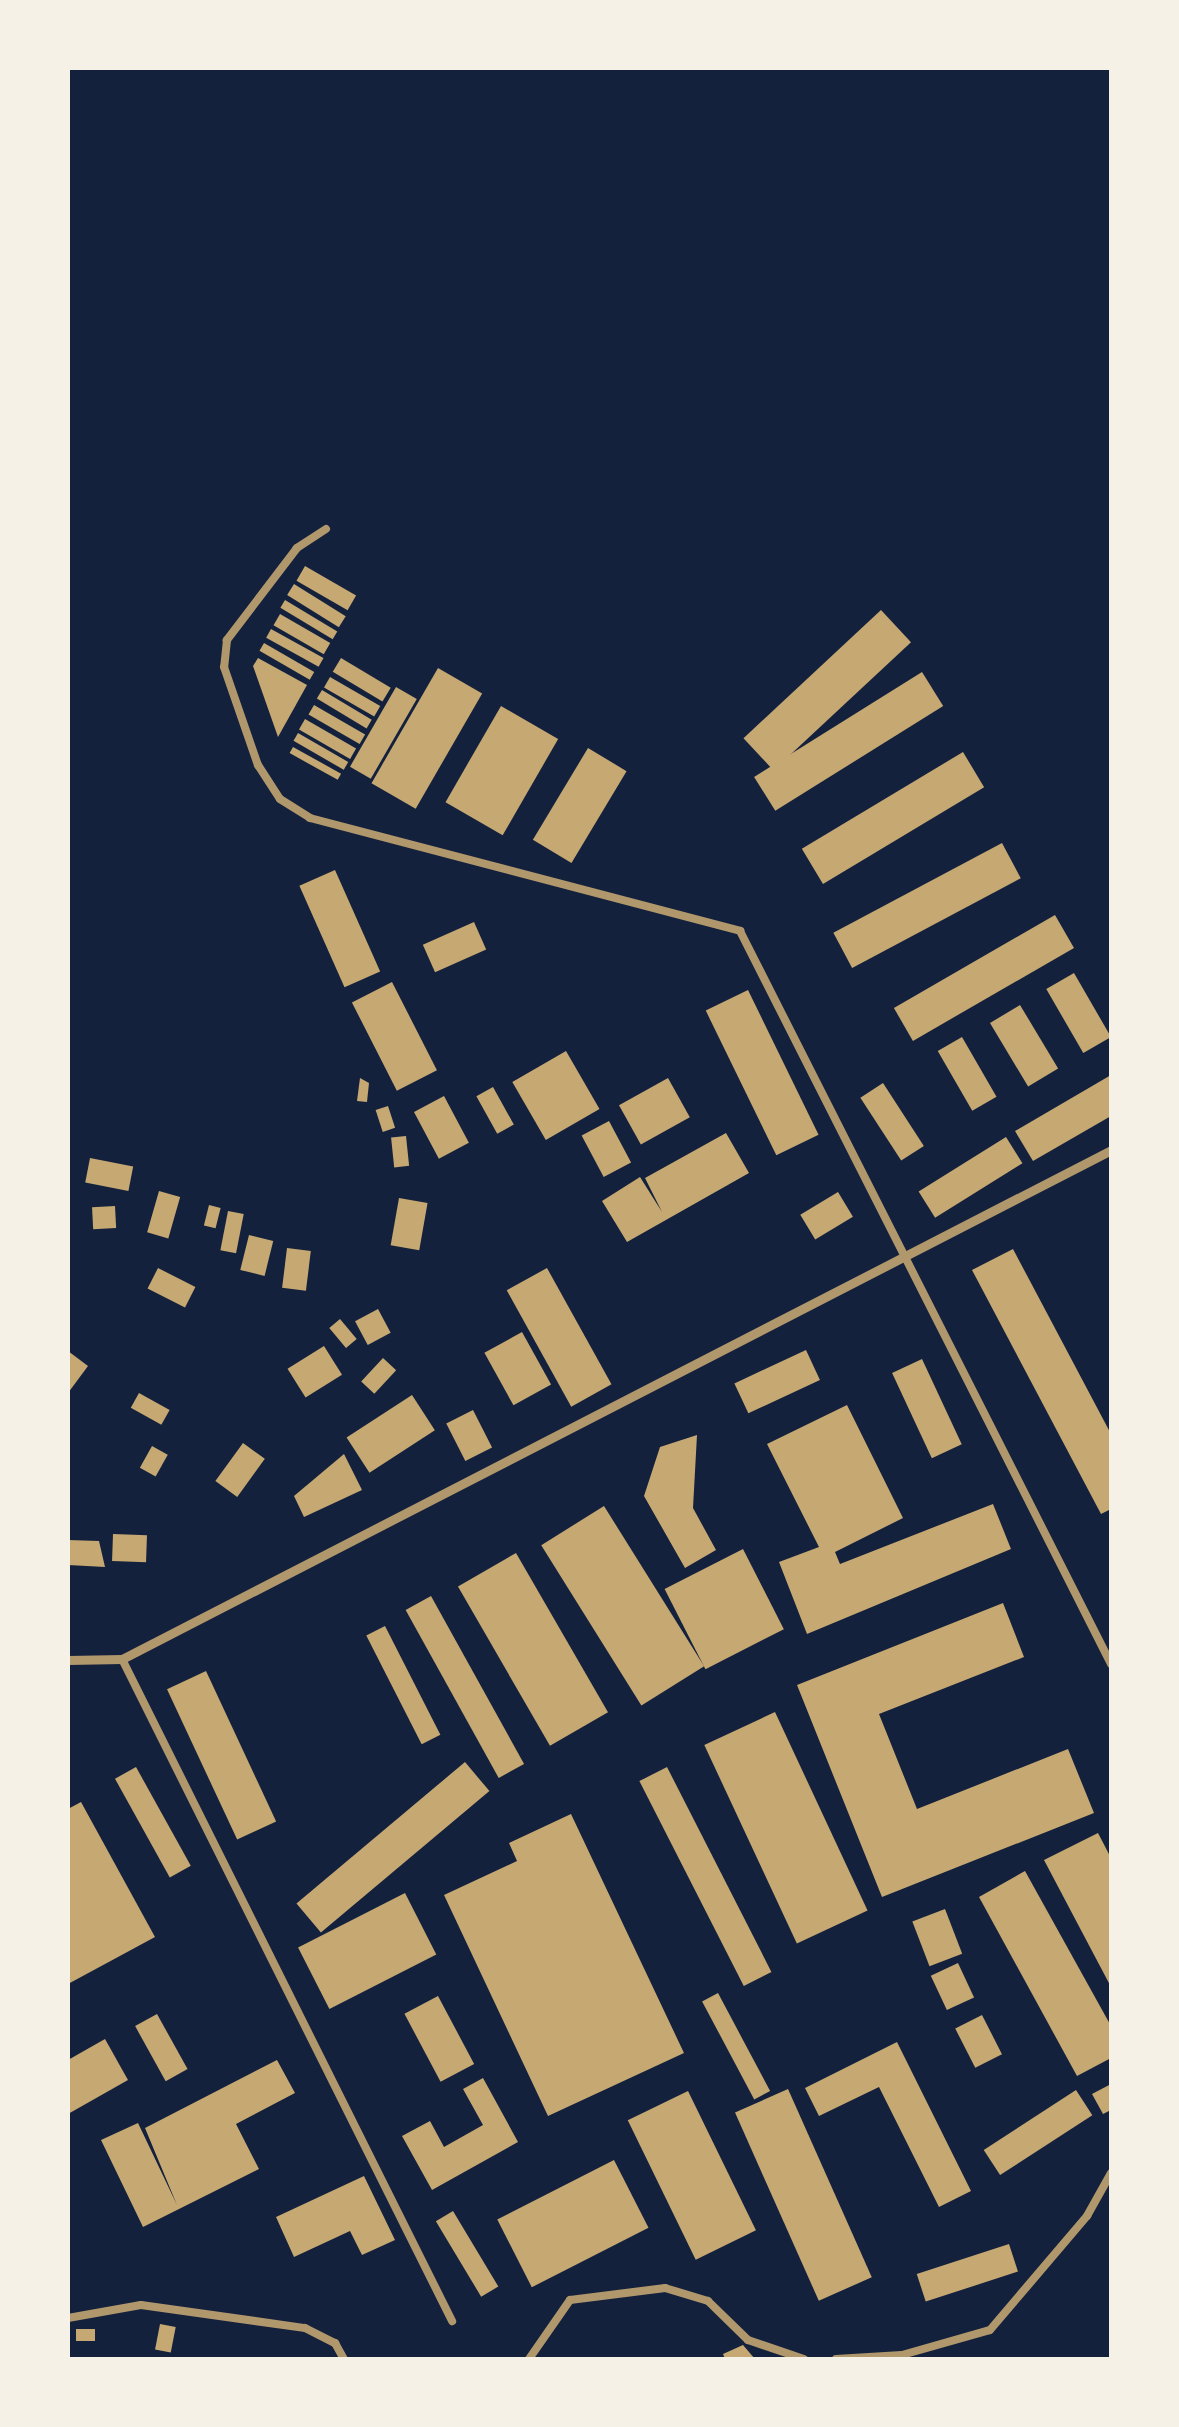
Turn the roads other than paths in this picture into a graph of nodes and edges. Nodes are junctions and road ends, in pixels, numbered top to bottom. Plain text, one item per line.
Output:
1 (326, 529) dead end
2 (1111, 1150) edge
3 (909, 1256) junction
4 (122, 1659) junction
5 (68, 1660) edge
6 (1111, 1664) edge
7 (1111, 2173) edge
8 (68, 2318) edge
9 (452, 2321) dead end
10 (344, 2359) edge
11 (529, 2359) edge
12 (804, 2359) edge
13 (836, 2359) edge

1 - 3 street
2 - 3 street
3 - 4 street
3 - 6 street
4 - 5 street
4 - 9 street
7 - 13 street
8 - 10 street
11 - 12 street

